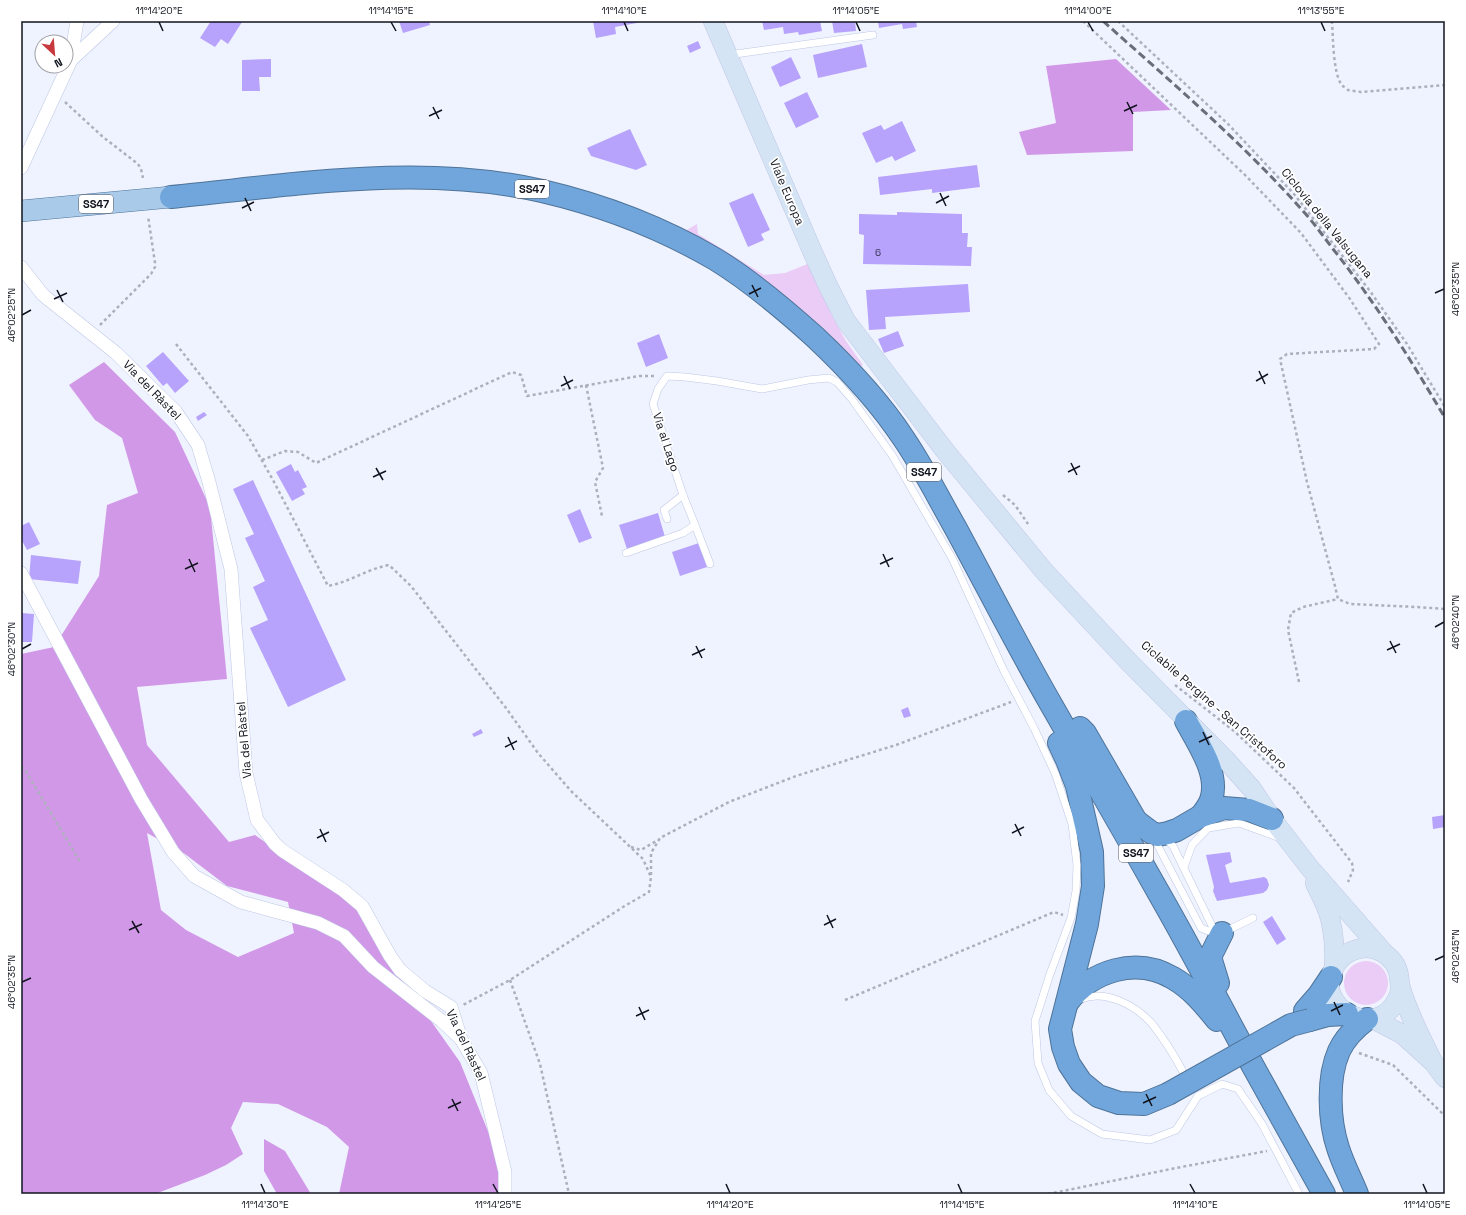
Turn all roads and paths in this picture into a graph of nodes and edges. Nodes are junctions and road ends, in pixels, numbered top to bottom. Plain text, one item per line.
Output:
1 (77, 21) edge
2 (112, 21) edge
3 (713, 21) edge
4 (1083, 21) edge
5 (1118, 21) edge
6 (1332, 21) edge
7 (873, 35) dead end
8 (76, 55) junction
9 (728, 56) junction
10 (1445, 85) edge
11 (56, 93) junction
12 (21, 168) edge
13 (142, 178) dead end
14 (171, 197) joint
15 (21, 211) edge
16 (148, 216) dead end
17 (21, 267) edge
18 (91, 334) junction
19 (176, 344) dead end
20 (666, 376) junction
21 (586, 384) junction
22 (1445, 407) edge
23 (262, 460) junction
24 (998, 491) dead end
25 (683, 495) junction
26 (602, 516) dead end
27 (667, 519) dead end
28 (695, 525) junction
29 (1029, 527) dead end
30 (626, 553) dead end
31 (710, 564) dead end
32 (21, 572) edge
33 (1338, 600) junction
34 (1445, 609) edge
35 (1035, 676) junction
36 (1299, 682) dead end
37 (1173, 683) dead end
38 (1019, 699) junction
39 (1186, 721) junction
40 (21, 767) edge
41 (1201, 816) junction
42 (1272, 819) junction
43 (1158, 835) junction
44 (660, 838) junction
45 (1290, 842) junction
46 (628, 846) junction
47 (81, 864) dead end
48 (1309, 867) junction
49 (1184, 868) junction
50 (651, 877) junction
51 (1348, 882) dead end
52 (1071, 918) junction
53 (1253, 918) dead end
54 (1219, 934) junction
55 (1386, 955) junction
56 (1332, 973) junction
57 (510, 980) junction
58 (1400, 988) junction
59 (845, 1000) dead end
60 (1066, 1004) junction
61 (451, 1007) junction
62 (1362, 1017) junction
63 (1302, 1019) junction
64 (1234, 1031) junction
65 (461, 1039) junction
66 (1359, 1053) dead end
67 (1433, 1062) junction
68 (1253, 1067) junction
69 (1182, 1070) dead end
70 (1445, 1078) edge
71 (1445, 1116) edge
72 (1276, 1150) junction
73 (505, 1194) edge
74 (569, 1194) edge
75 (1048, 1194) edge
76 (1299, 1194) edge
77 (1324, 1194) edge
78 (1357, 1194) edge

1 - 8 street
2 - 8 street
3 - 9 main road, Viale Europa
4 - 33 path
5 - 22 path, Ciclovia della Valsugana
6 - 10 path
7 - 9 lane
8 - 11 street
9 - 39 main road, Viale Europa
11 - 12 street
11 - 13 path
14 - 15 main road, SS47
14 - 35 highway, SS47
16 - 18 path
17 - 18 street, Via del Ràstel
18 - 61 street, Via del Ràstel
19 - 23 path
20 - 21 path
20 - 25 lane, Via al Lago
20 - 38 lane
21 - 23 path
21 - 26 path
23 - 46 path
24 - 29 path
25 - 27 lane
25 - 28 lane, Via al Lago
28 - 30 lane
28 - 31 lane, Via al Lago
32 - 65 street
33 - 34 path
33 - 36 path
35 - 43 highway
35 - 60 highway
35 - 64 highway, SS47
37 - 51 path, Ciclabile Pergine - San Cristoforo
38 - 44 path
38 - 52 lane
39 - 41 highway
39 - 42 main road, Viale Europa
40 - 47 path
41 - 42 highway
41 - 43 highway
42 - 45 main road, Viale Europa
43 - 49 lane
43 - 54 lane
44 - 46 path
44 - 50 path
45 - 48 main road, Viale Europa
45 - 49 lane
46 - 50 path
48 - 55 main road
48 - 56 main road
49 - 54 lane
50 - 57 path
52 - 59 path
52 - 72 lane
53 - 54 lane
54 - 64 highway
55 - 56 main road
55 - 58 main road
56 - 62 main road
56 - 63 highway
57 - 61 path
57 - 74 path
58 - 62 main road
58 - 67 main road
60 - 63 highway, bridge
60 - 68 highway
60 - 69 lane
61 - 65 street, Via del Ràstel
62 - 63 highway
62 - 67 main road
62 - 78 highway
64 - 68 highway, SS47
65 - 73 street, Via del Ràstel
66 - 71 path
67 - 70 main road
68 - 77 highway, SS47
72 - 75 path
72 - 76 lane

